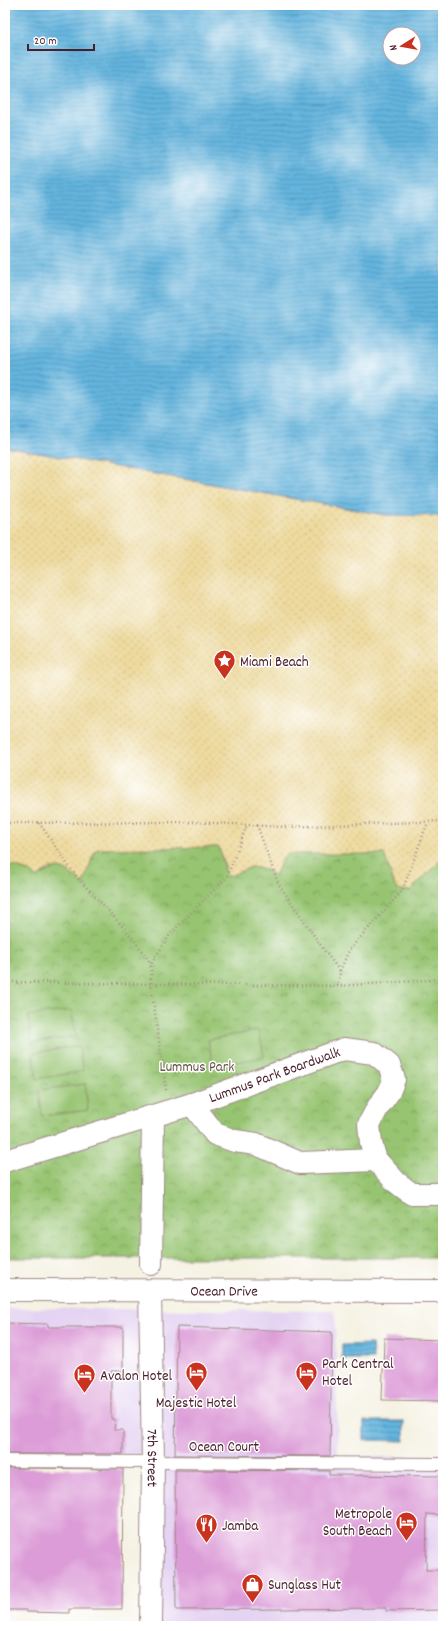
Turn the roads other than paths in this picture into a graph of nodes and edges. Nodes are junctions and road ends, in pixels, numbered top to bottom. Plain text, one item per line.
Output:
1 (192, 1104) junction
2 (161, 1114) junction
3 (376, 1160) junction
4 (5, 1161) edge
5 (443, 1194) edge
6 (151, 1264) dead end
7 (5, 1290) edge
8 (150, 1290) junction
9 (443, 1291) edge
10 (5, 1462) edge
11 (153, 1462) junction
12 (443, 1464) edge
13 (151, 1626) edge

1 - 2 street, Lummus Park Boardwalk
1 - 3 street
1 - 3 street, Lummus Park Boardwalk
2 - 4 street, Lummus Park Boardwalk
2 - 6 street
3 - 5 street, Lummus Park Boardwalk
7 - 8 street, Ocean Drive
8 - 9 street, Ocean Drive
8 - 11 street, 7th Street
10 - 11 lane, Ocean Court
11 - 12 lane, Ocean Court
11 - 13 street, 7th Street

